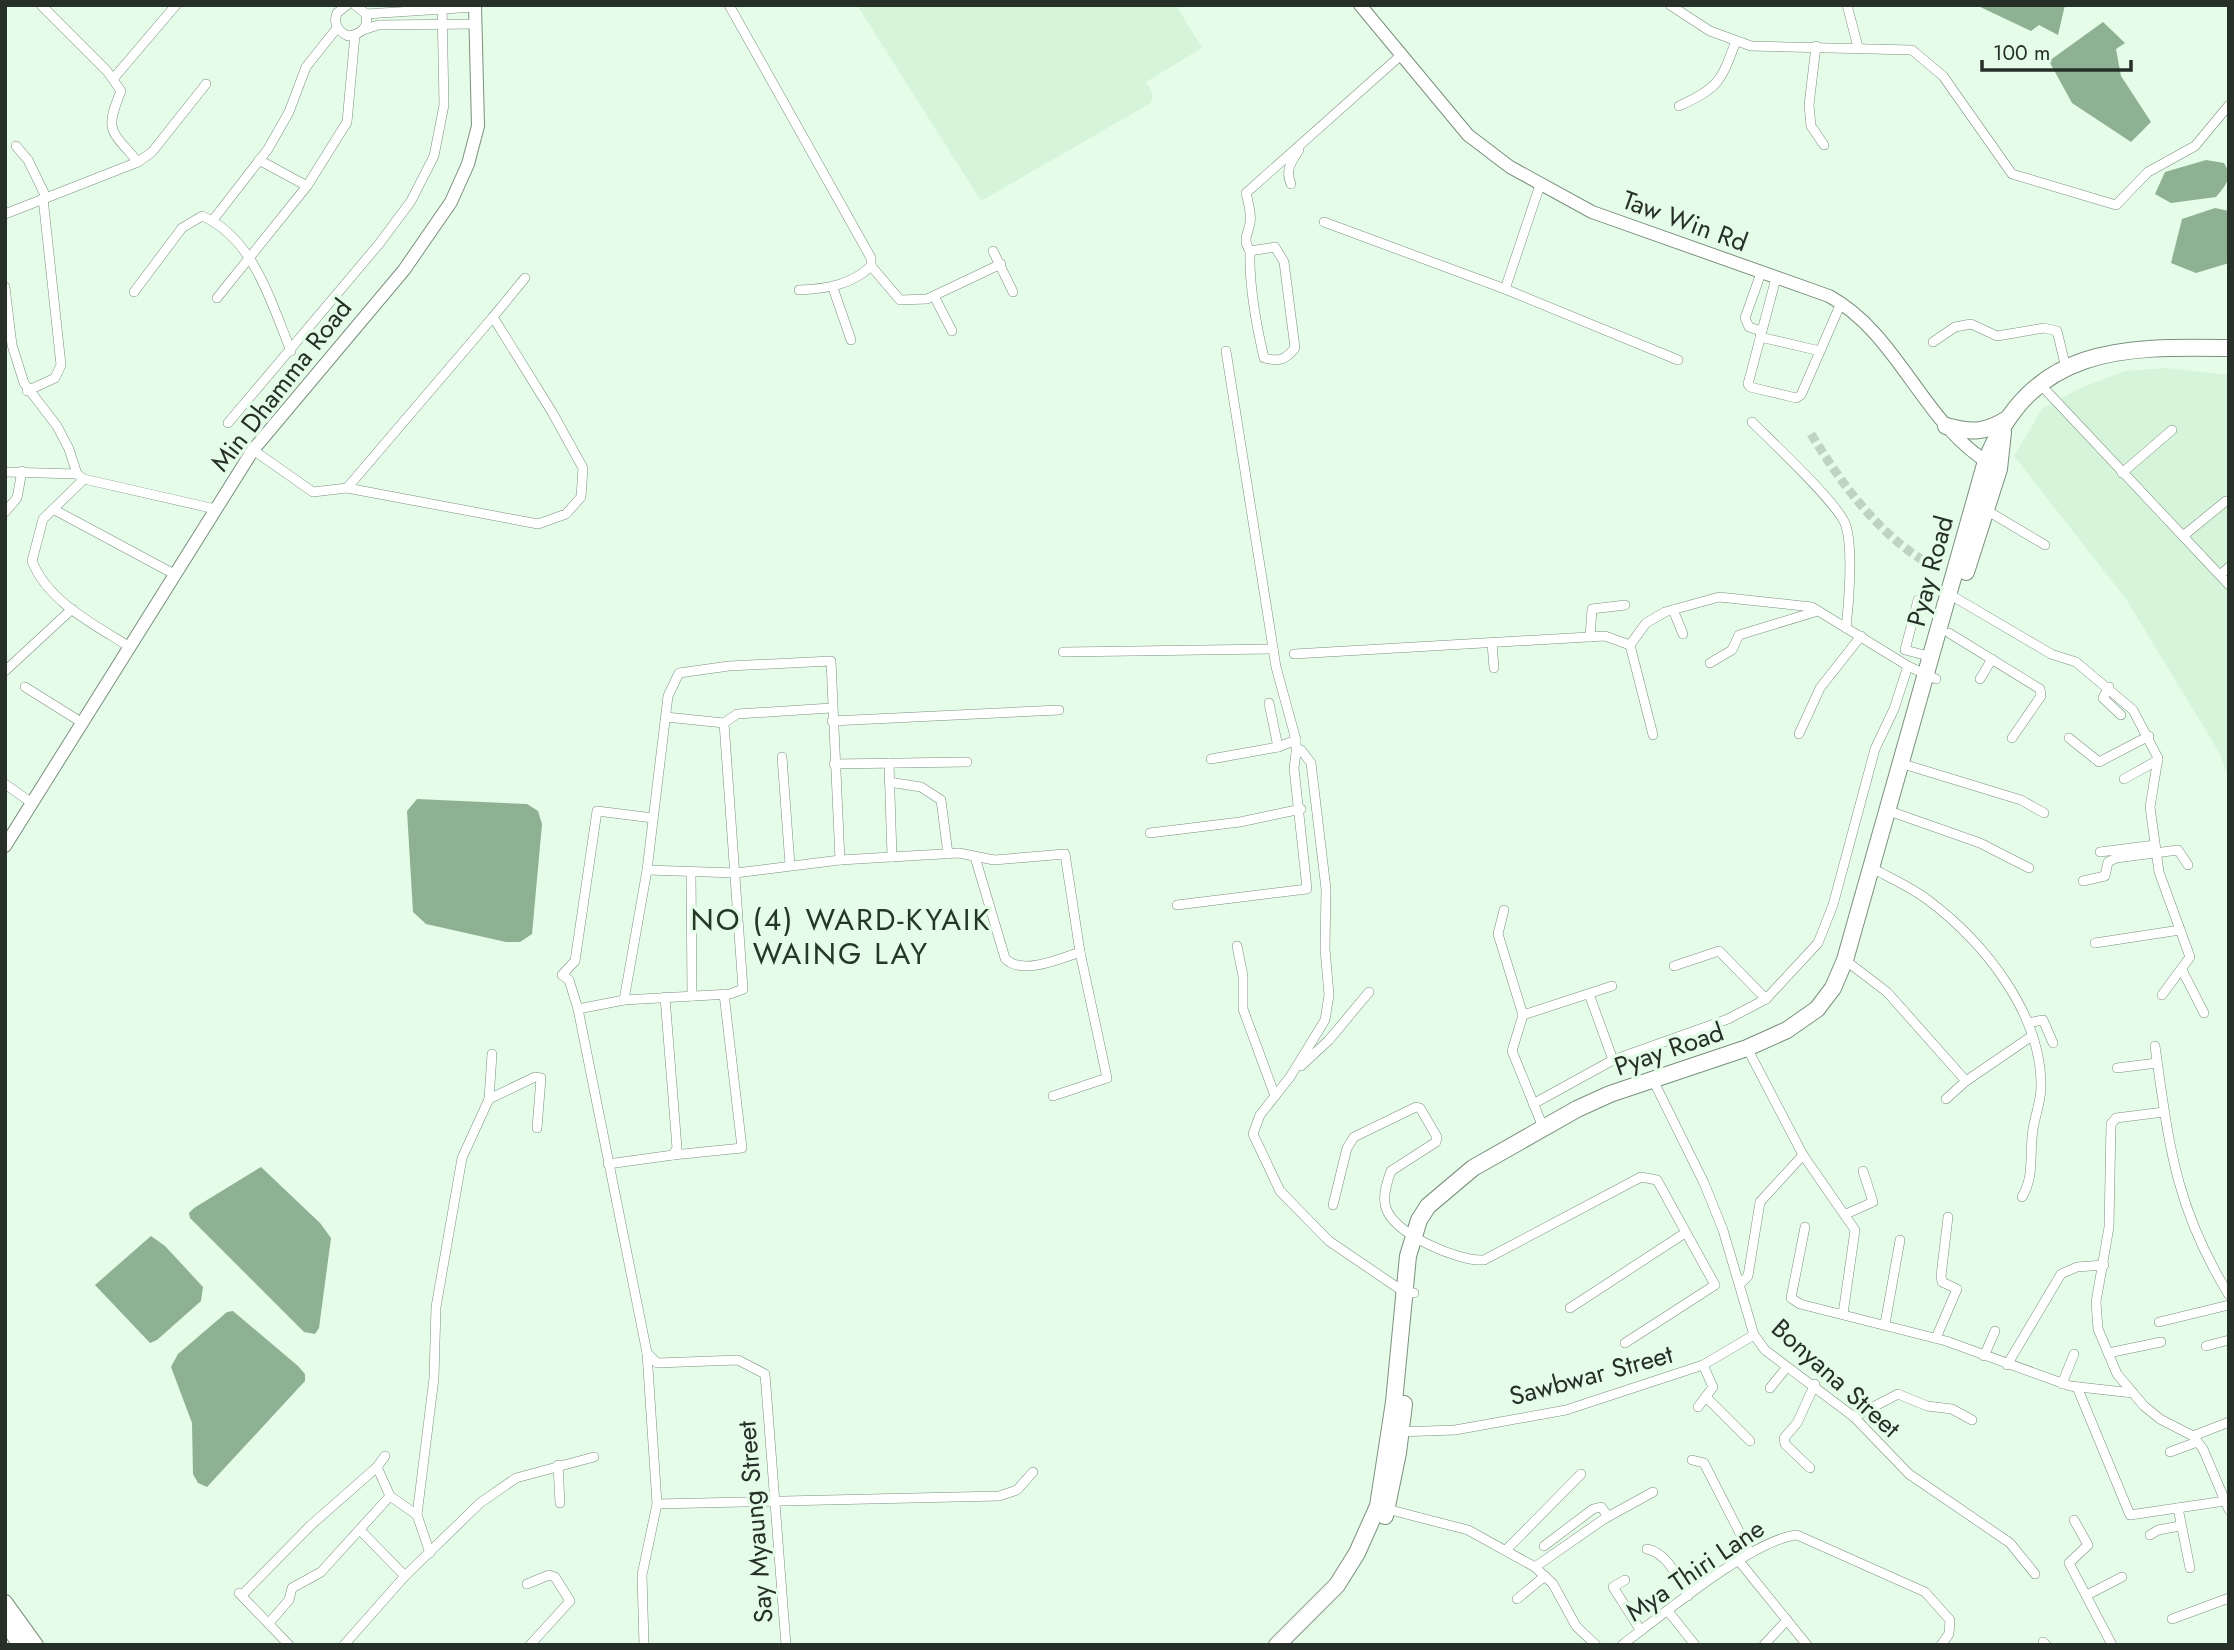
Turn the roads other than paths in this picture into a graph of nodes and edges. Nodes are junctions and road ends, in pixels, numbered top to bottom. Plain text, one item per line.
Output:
1 (41, 5) edge
2 (176, 5) edge
3 (347, 5) edge
4 (355, 5) edge
5 (729, 5) edge
6 (1360, 5) edge
7 (1670, 5) edge
8 (1847, 5) edge
9 (475, 6) edge
10 (442, 7) edge
11 (366, 14) junction
12 (443, 22) junction
13 (476, 24) junction
14 (337, 28) junction
15 (359, 32) junction
16 (1736, 41) junction
17 (1816, 46) junction
18 (1858, 47) junction
19 (1400, 56) junction
20 (113, 79) junction
21 (206, 84) dead end
22 (2229, 105) edge
23 (1679, 106) dead end
24 (1303, 142) junction
25 (1824, 145) dead end
26 (16, 146) dead end
27 (260, 160) junction
28 (138, 162) junction
29 (1291, 184) dead end
30 (1540, 185) junction
31 (307, 186) junction
32 (45, 197) junction
33 (5, 214) edge
34 (213, 220) junction
35 (1324, 222) dead end
36 (993, 251) dead end
37 (1250, 251) junction
38 (250, 257) junction
39 (1000, 264) junction
40 (871, 266) junction
41 (1761, 273) junction
42 (525, 278) dead end
43 (1776, 278) junction
44 (5, 288) edge
45 (832, 288) junction
46 (1505, 289) junction
47 (799, 290) dead end
48 (134, 292) dead end
49 (1013, 292) dead end
50 (934, 296) junction
51 (217, 298) dead end
52 (1841, 303) junction
53 (493, 317) junction
54 (952, 331) dead end
55 (1761, 334) junction
56 (851, 340) dead end
57 (1933, 342) dead end
58 (2229, 348) edge
59 (291, 351) junction
60 (1226, 351) dead end
61 (1820, 351) junction
62 (1678, 359) dead end
63 (2066, 368) junction
64 (2040, 383) junction
65 (27, 391) junction
66 (2007, 421) junction
67 (1752, 422) dead end
68 (228, 424) dead end
69 (1946, 426) junction
70 (2172, 429) dead end
71 (253, 450) junction
72 (1992, 465) junction
73 (22, 471) junction
74 (5, 472) edge
75 (2122, 473) junction
76 (81, 476) junction
77 (347, 488) junction
78 (2226, 501) dead end
79 (53, 509) junction
80 (215, 509) junction
81 (1986, 510) junction
82 (5, 512) edge
83 (2183, 536) junction
84 (2045, 545) dead end
85 (2229, 567) edge
86 (174, 574) junction
87 (2220, 575) junction
88 (2229, 585) edge
89 (1953, 597) junction
90 (1918, 600) dead end
91 (1625, 606) dead end
92 (72, 609) junction
93 (1673, 610) junction
94 (1818, 611) junction
95 (1846, 628) junction
96 (1950, 633) junction
97 (1683, 634) dead end
98 (1861, 636) junction
99 (1590, 637) junction
100 (1492, 643) junction
101 (1630, 645) junction
102 (130, 647) junction
103 (1273, 649) junction
104 (1063, 652) dead end
105 (1294, 654) dead end
106 (1932, 657) junction
107 (1992, 659) junction
108 (1710, 663) dead end
109 (1908, 666) junction
110 (1494, 668) dead end
111 (5, 671) edge
112 (1931, 677) junction
113 (1980, 679) dead end
114 (25, 687) dead end
115 (2109, 687) junction
116 (1269, 703) dead end
117 (831, 708) junction
118 (1059, 710) dead end
119 (2121, 716) dead end
120 (666, 717) junction
121 (832, 721) junction
122 (81, 722) junction
123 (724, 723) junction
124 (1799, 734) dead end
125 (1653, 735) dead end
126 (2149, 736) junction
127 (2012, 738) dead end
128 (2069, 738) dead end
129 (1296, 740) junction
130 (1278, 747) junction
131 (1296, 753) junction
132 (782, 757) dead end
133 (1211, 759) dead end
134 (2158, 760) junction
135 (967, 762) dead end
136 (888, 763) junction
137 (834, 764) junction
138 (1908, 766) junction
139 (2124, 779) dead end
140 (889, 782) junction
141 (5, 784) edge
142 (32, 803) junction
143 (1301, 809) junction
144 (1894, 813) junction
145 (2044, 813) dead end
146 (653, 818) junction
147 (1150, 833) dead end
148 (5, 846) edge
149 (2156, 849) junction
150 (2100, 852) dead end
151 (948, 854) junction
152 (892, 857) junction
153 (975, 857) junction
154 (840, 860) junction
155 (790, 865) junction
156 (2188, 865) dead end
157 (2029, 868) dead end
158 (647, 870) junction
159 (1877, 870) junction
160 (691, 873) junction
161 (736, 873) junction
162 (2083, 881) dead end
163 (1177, 905) dead end
164 (1504, 910) dead end
165 (2180, 930) junction
166 (2095, 943) dead end
167 (1237, 946) dead end
168 (1080, 952) junction
169 (1850, 963) junction
170 (1674, 966) dead end
171 (2182, 970) junction
172 (1612, 986) dead end
173 (1369, 992) dead end
174 (724, 994) junction
175 (1589, 994) junction
176 (2162, 995) dead end
177 (692, 996) junction
178 (665, 997) junction
179 (1766, 999) junction
180 (624, 1000) junction
181 (578, 1009) junction
182 (2204, 1013) dead end
183 (1523, 1015) junction
184 (2028, 1023) junction
185 (2032, 1037) junction
186 (2053, 1043) dead end
187 (2155, 1046) dead end
188 (1750, 1053) junction
189 (492, 1054) dead end
190 (1613, 1060) junction
191 (2157, 1063) junction
192 (2117, 1068) dead end
193 (1290, 1077) junction
194 (1966, 1081) junction
195 (1655, 1084) junction
196 (1053, 1096) dead end
197 (1275, 1096) junction
198 (489, 1099) junction
199 (1947, 1099) dead end
200 (1532, 1104) junction
201 (2164, 1112) junction
202 (1543, 1127) junction
203 (537, 1128) dead end
204 (673, 1155) junction
205 (1802, 1156) junction
206 (608, 1164) junction
207 (1863, 1171) dead end
208 (2022, 1197) dead end
209 (1333, 1205) dead end
210 (1846, 1214) junction
211 (1948, 1217) dead end
212 (1805, 1227) dead end
213 (1685, 1233) junction
214 (1418, 1238) junction
215 (1900, 1240) dead end
216 (2104, 1265) junction
217 (1741, 1283) junction
218 (1409, 1293) junction
219 (2229, 1295) edge
220 (2229, 1305) edge
221 (1570, 1308) dead end
222 (1843, 1314) junction
223 (2159, 1322) dead end
224 (1885, 1324) junction
225 (1996, 1331) dead end
226 (1754, 1335) junction
227 (1936, 1338) junction
228 (2229, 1340) edge
229 (2161, 1342) dead end
230 (1625, 1343) dead end
231 (2206, 1346) dead end
232 (647, 1353) junction
233 (2108, 1353) junction
234 (2074, 1354) dead end
235 (1984, 1356) junction
236 (1703, 1365) junction
237 (2007, 1365) junction
238 (1787, 1367) junction
239 (1815, 1384) junction
240 (2062, 1384) junction
241 (2077, 1387) junction
242 (1770, 1388) dead end
243 (2133, 1394) junction
244 (1706, 1396) junction
245 (1698, 1407) dead end
246 (1854, 1416) junction
247 (1972, 1420) dead end
248 (2229, 1422) edge
249 (1394, 1432) junction
250 (2195, 1439) junction
251 (1749, 1441) dead end
252 (2170, 1452) dead end
253 (385, 1456) dead end
254 (594, 1457) dead end
255 (1692, 1460) dead end
256 (558, 1465) junction
257 (377, 1467) junction
258 (1810, 1468) dead end
259 (1032, 1472) dead end
260 (1581, 1474) dead end
261 (1653, 1492) dead end
262 (390, 1496) junction
263 (560, 1503) dead end
264 (657, 1504) junction
265 (773, 1504) junction
266 (2227, 1506) edge
267 (1383, 1508) junction
268 (2178, 1508) junction
269 (417, 1515) junction
270 (1608, 1516) junction
271 (2074, 1520) dead end
272 (2180, 1527) junction
273 (360, 1530) junction
274 (2150, 1535) dead end
275 (1544, 1546) dead end
276 (1507, 1549) junction
277 (1647, 1549) dead end
278 (430, 1553) junction
279 (1750, 1553) junction
280 (1739, 1561) junction
281 (1535, 1567) junction
282 (2190, 1567) dead end
283 (2035, 1574) dead end
284 (405, 1576) junction
285 (1545, 1576) junction
286 (2122, 1577) dead end
287 (1625, 1580) dead end
288 (527, 1584) dead end
289 (2087, 1595) junction
290 (1688, 1596) junction
291 (2229, 1598) edge
292 (1517, 1599) dead end
293 (7, 1606) edge
294 (1668, 1611) junction
295 (2172, 1619) dead end
296 (1787, 1620) junction
297 (5, 1623) edge
298 (269, 1623) junction
299 (1641, 1631) junction
300 (20, 1645) edge
301 (36, 1645) edge
302 (289, 1645) edge
303 (344, 1645) edge
304 (530, 1645) edge
305 (644, 1645) edge
306 (786, 1645) edge
307 (1277, 1645) edge
308 (1293, 1645) edge
309 (1596, 1645) edge
310 (1622, 1645) edge
311 (1695, 1645) edge
312 (1764, 1645) edge
313 (1807, 1645) edge
314 (1941, 1645) edge
315 (2112, 1645) edge

1 - 20 street
2 - 20 street
3 - 14 street
4 - 11 street
5 - 40 street
6 - 19 main road, Taw Win Rd
7 - 16 street
8 - 18 street
9 - 10 street
9 - 13 main road, Min Dhamma Road
10 - 11 street
10 - 12 street
11 - 15 street
12 - 13 street
12 - 15 street
12 - 59 street
13 - 71 main road, Min Dhamma Road
14 - 15 street
14 - 27 street
15 - 31 street
16 - 17 street
16 - 23 street
17 - 18 street
17 - 25 street
18 - 22 street
19 - 24 street
19 - 30 main road, Taw Win Rd
20 - 28 street
21 - 28 street
24 - 29 street
24 - 37 street
26 - 32 street
27 - 31 street
27 - 34 street
28 - 32 street
30 - 41 main road, Taw Win Rd
30 - 46 street
31 - 38 street
32 - 33 street
32 - 65 street
34 - 38 street
34 - 48 street
35 - 46 street
36 - 39 street
37 - 37 street
38 - 51 street
38 - 59 street
39 - 49 street
39 - 50 street
40 - 45 street
40 - 50 street
41 - 43 main road, Taw Win Rd
41 - 55 street
42 - 53 street
43 - 52 main road, Taw Win Rd
43 - 55 street
44 - 65 street
45 - 47 street
45 - 56 street
46 - 62 street
50 - 54 street
52 - 61 street
52 - 69 main road, Taw Win Rd
53 - 77 street
53 - 77 street
55 - 61 street
55 - 61 street
57 - 63 street
58 - 63 highway, Pyay Road
59 - 68 street
60 - 103 street
63 - 64 highway, Pyay Road
64 - 66 highway, Pyay Road
64 - 75 street
65 - 76 street
66 - 69 highway
66 - 72 highway, Pyay Road
67 - 95 street
69 - 72 main road, Taw Win Rd
70 - 75 street
71 - 77 street
71 - 80 main road, Min Dhamma Road
72 - 81 highway, Pyay Road
72 - 89 highway, Pyay Road
73 - 74 street
73 - 76 street
73 - 82 street
75 - 83 street
76 - 79 street
76 - 80 street
78 - 83 street
79 - 86 street
79 - 92 street
80 - 86 main road, Min Dhamma Road
81 - 84 street
81 - 89 highway, Pyay Road
83 - 87 street
85 - 87 street
86 - 102 main road, Min Dhamma Road
87 - 88 street
89 - 96 highway, Pyay Road
89 - 106 highway, Pyay Road
89 - 115 street
90 - 106 street
91 - 99 street
92 - 102 street
92 - 111 street
93 - 94 street
93 - 97 street
93 - 101 street
94 - 95 street
94 - 108 street
95 - 98 street
96 - 107 street
96 - 112 highway, Pyay Road
98 - 109 street
98 - 124 street
99 - 100 street
99 - 101 street
100 - 105 street
100 - 110 street
101 - 125 street
102 - 122 main road, Min Dhamma Road
103 - 104 street
103 - 129 street
106 - 112 highway, Pyay Road
107 - 113 street
107 - 127 street
109 - 112 street
109 - 179 street
112 - 138 highway, Pyay Road
114 - 122 street
115 - 119 street
115 - 126 street
116 - 130 street
117 - 120 street
117 - 121 street
117 - 123 street
118 - 121 street
120 - 123 street
120 - 146 street
121 - 137 street
122 - 142 main road, Min Dhamma Road
123 - 161 street
126 - 128 street
126 - 134 street
129 - 130 street
129 - 131 street
130 - 133 street
131 - 143 street
131 - 193 street
132 - 155 street
134 - 139 street
134 - 149 street
135 - 136 street
136 - 137 street
136 - 140 street
137 - 154 street
138 - 144 highway, Pyay Road
138 - 145 street
140 - 151 street
140 - 152 street
141 - 142 street
142 - 148 main road, Min Dhamma Road
143 - 147 street
143 - 163 street
144 - 157 street
144 - 159 highway, Pyay Road
146 - 158 street
146 - 181 street
149 - 150 street
149 - 156 street
149 - 162 street
149 - 165 street
151 - 152 street
151 - 153 street
152 - 154 street
153 - 168 street
153 - 168 street
154 - 155 street
155 - 161 street
158 - 160 street
158 - 180 street
159 - 169 highway, Pyay Road
159 - 184 street
160 - 161 street
160 - 177 street
161 - 174 street
164 - 183 street
165 - 166 street
165 - 171 street
167 - 197 street
168 - 196 street
169 - 188 highway, Pyay Road
169 - 194 street
170 - 179 street
171 - 176 street
171 - 182 street
172 - 175 street
173 - 193 street
174 - 177 street
174 - 204 street
175 - 183 street
175 - 190 street
177 - 178 street
178 - 180 street
178 - 204 street
179 - 190 street
180 - 181 street
181 - 206 street
183 - 200 street
184 - 185 street
184 - 186 street
185 - 194 street
185 - 208 street
187 - 191 street
188 - 195 highway, Pyay Road
188 - 205 street
189 - 198 street
190 - 200 street
191 - 192 street
191 - 201 street
193 - 197 street
194 - 199 street
195 - 202 highway, Pyay Road
195 - 214 highway, Pyay Road
195 - 217 street, Bonyana Street
197 - 218 street
198 - 203 street
198 - 269 street
200 - 202 street
201 - 216 street
201 - 219 street
202 - 214 highway, Pyay Road
204 - 206 street
205 - 210 street
205 - 217 street
206 - 232 street
207 - 210 street
209 - 214 street
210 - 222 street
211 - 227 street
212 - 222 street
213 - 214 street
213 - 221 street
213 - 230 street
214 - 218 highway, Pyay Road
215 - 224 street
216 - 233 street
216 - 237 street
217 - 226 street, Bonyana Street
218 - 249 highway, Pyay Road
220 - 223 street
222 - 224 street
224 - 227 street
225 - 235 street
226 - 236 street, Sawbwar Street
226 - 238 street, Bonyana Street
227 - 235 street
228 - 231 street
229 - 233 street
232 - 264 street
232 - 265 street, Say Myaung Street
233 - 243 street
234 - 240 street
235 - 237 street
236 - 244 street
236 - 249 street, Sawbwar Street
237 - 240 street
238 - 239 street, Bonyana Street
238 - 242 street
239 - 246 street, Bonyana Street
239 - 258 street
240 - 241 street
241 - 243 street
241 - 268 street
243 - 250 street
244 - 245 street
244 - 251 street
246 - 247 street
246 - 283 street, Bonyana Street
248 - 250 street
249 - 267 highway, Pyay Road
250 - 252 street
250 - 266 street
253 - 257 street
254 - 256 street
255 - 279 street
256 - 263 street
256 - 278 street
257 - 262 street
257 - 298 street
259 - 265 street
260 - 276 street
261 - 270 street
262 - 269 street
262 - 273 street
264 - 265 street
264 - 305 street
265 - 306 street, Say Myaung Street
266 - 268 street
267 - 276 street
267 - 307 highway, Pyay Road
267 - 308 highway, Pyay Road
268 - 272 street
269 - 278 street
270 - 275 street
270 - 281 street
271 - 289 street
272 - 274 street
272 - 282 street
273 - 284 street
273 - 298 street
276 - 281 street
277 - 290 street
278 - 284 street
279 - 280 street, Mya Thiri Lane
279 - 314 street, Mya Thiri Lane
280 - 290 street, Mya Thiri Lane
280 - 296 street
281 - 285 street
284 - 303 street
285 - 292 street
285 - 309 street
286 - 289 street
287 - 299 street
288 - 304 street
289 - 315 street
290 - 294 street, Mya Thiri Lane
291 - 295 street
293 - 301 main road
294 - 299 street, Mya Thiri Lane
294 - 311 street
296 - 312 street
296 - 313 street
297 - 300 main road
298 - 302 street
299 - 310 street, Mya Thiri Lane

